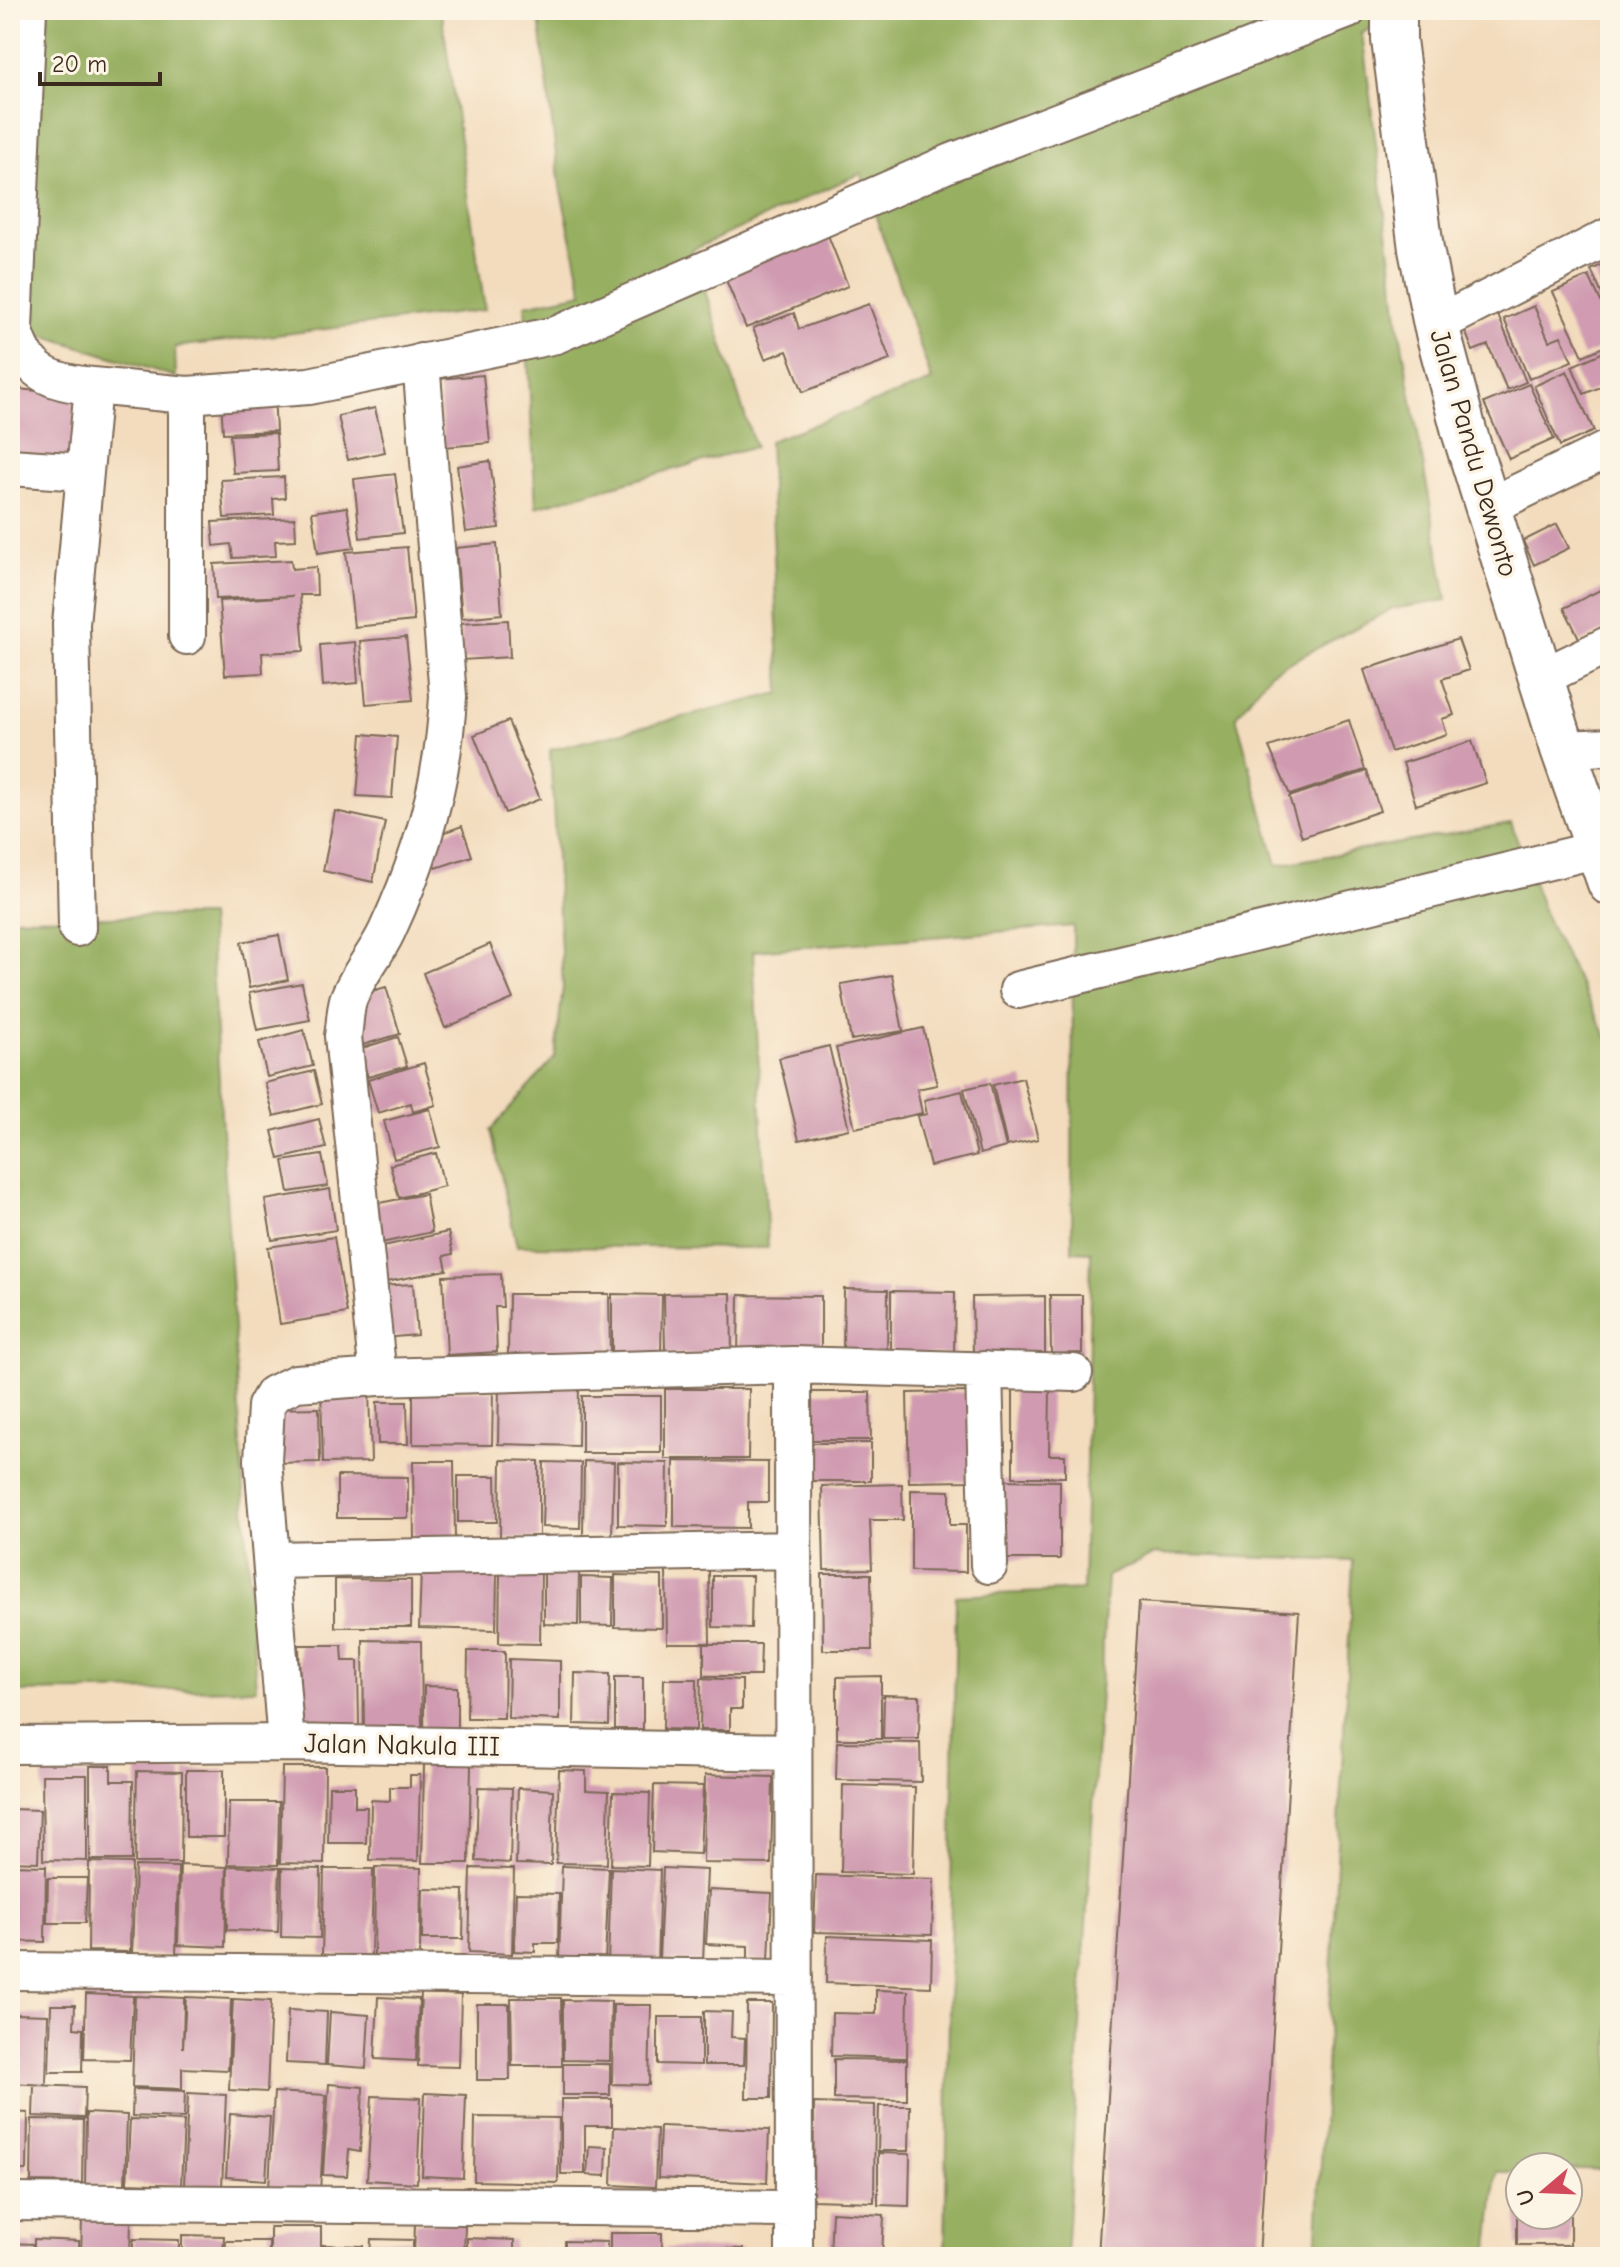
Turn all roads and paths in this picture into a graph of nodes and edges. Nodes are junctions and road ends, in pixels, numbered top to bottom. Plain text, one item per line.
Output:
1 (28, 10) edge
2 (1348, 10) edge
3 (1394, 10) edge
4 (1610, 236) edge
5 (1436, 325) junction
6 (421, 362) junction
7 (93, 386) junction
8 (187, 395) junction
9 (1610, 448) edge
10 (10, 467) edge
11 (84, 472) junction
12 (1488, 507) junction
13 (187, 636) dead end
14 (1610, 644) edge
15 (1541, 678) junction
16 (1610, 747) edge
17 (1563, 749) junction
18 (1605, 866) edge
19 (77, 928) dead end
20 (1018, 990) dead end
21 (793, 1365) junction
22 (984, 1370) junction
23 (1074, 1373) dead end
24 (378, 1377) junction
25 (793, 1550) junction
26 (272, 1560) junction
27 (989, 1565) dead end
28 (286, 1743) junction
29 (10, 1745) edge
30 (793, 1752) junction
31 (10, 1971) edge
32 (794, 1978) junction
33 (10, 2202) edge
34 (794, 2209) junction
35 (794, 2257) edge

1 - 7 street
2 - 6 street
3 - 5 street, Jalan Pandu Dewonto
4 - 5 street
5 - 12 street, Jalan Pandu Dewonto
6 - 8 street
6 - 24 street
7 - 8 street
7 - 11 street
8 - 13 street
9 - 12 street
10 - 11 street
11 - 19 street
12 - 15 street, Jalan Pandu Dewonto
14 - 15 street
15 - 17 street, Jalan Pandu Dewonto
16 - 17 street
17 - 18 street, Jalan Pandu Dewonto
18 - 20 street
21 - 22 street
21 - 24 street
21 - 25 street
22 - 23 street
22 - 27 street
24 - 26 street
25 - 26 street
25 - 30 street
26 - 28 street
28 - 29 street, Jalan Nakula III
28 - 30 street, Jalan Nakula III
30 - 32 street
31 - 32 street
32 - 34 street
33 - 34 street
34 - 35 street

